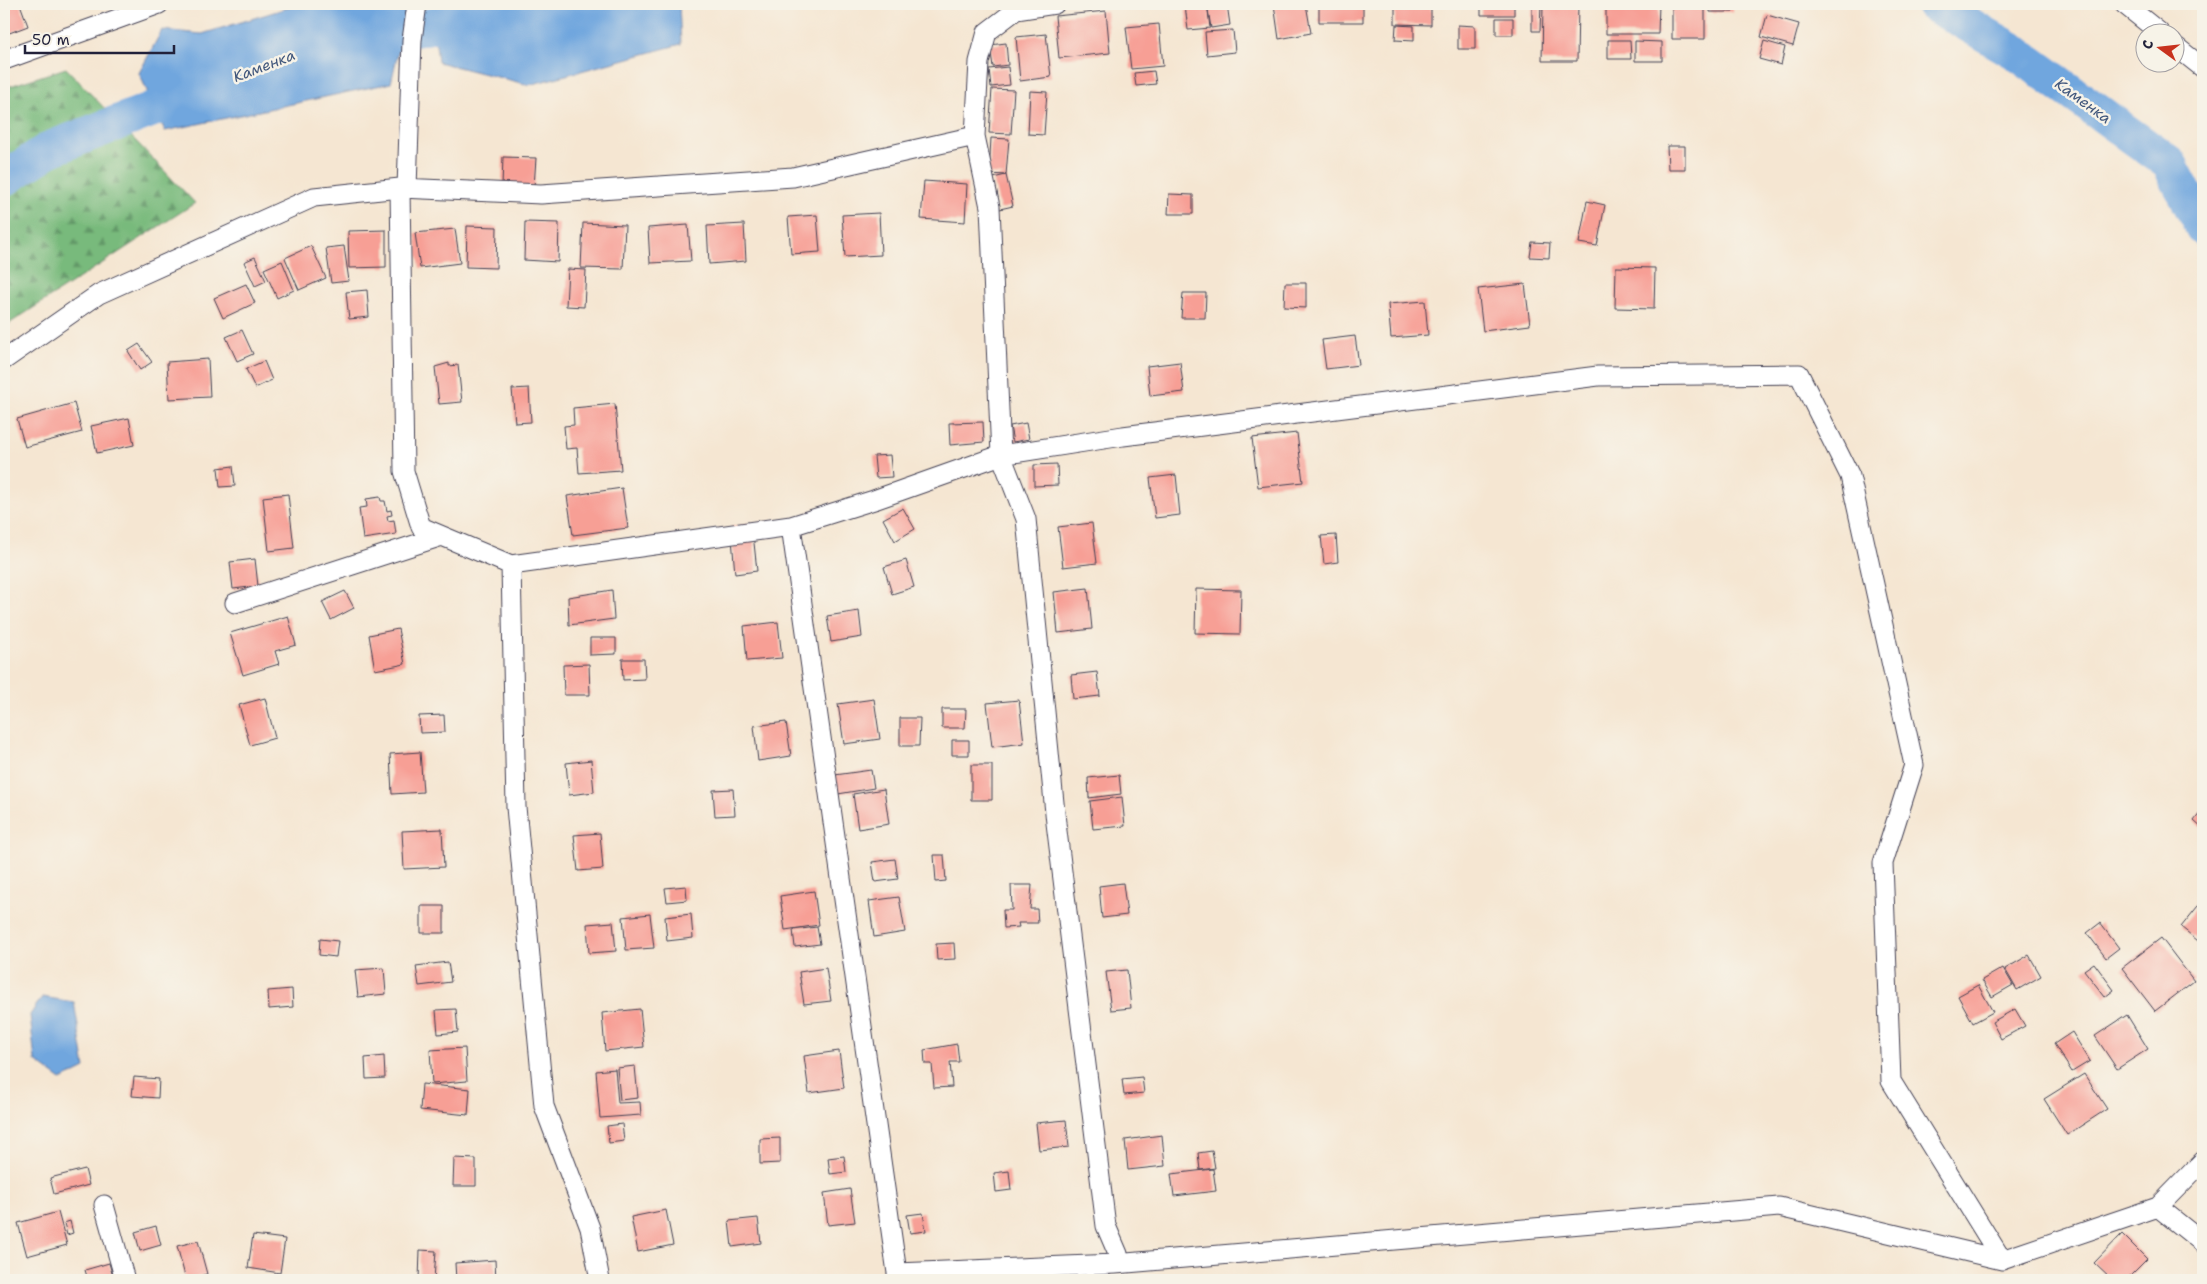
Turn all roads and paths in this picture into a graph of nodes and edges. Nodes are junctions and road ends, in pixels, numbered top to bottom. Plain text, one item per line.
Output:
1 (159, 4) edge
2 (1055, 4) edge
3 (2124, 4) edge
4 (417, 6) edge
5 (2146, 22) edge
6 (2184, 53) edge
7 (4, 60) edge
8 (2203, 68) edge
9 (975, 136) junction
10 (404, 188) junction
11 (4, 360) edge
12 (1002, 455) junction
13 (791, 526) junction
14 (442, 536) junction
15 (511, 565) junction
16 (235, 602) dead end
17 (2203, 1161) edge
18 (104, 1205) dead end
19 (2158, 1207) junction
20 (2203, 1243) edge
21 (2002, 1260) junction
22 (1115, 1264) junction
23 (124, 1280) edge
24 (600, 1280) edge

1 - 7 street
2 - 9 street
3 - 5 street
4 - 10 street
6 - 8 street
9 - 10 street
9 - 12 street
10 - 11 street
10 - 14 street
12 - 13 street
12 - 21 street
12 - 22 street
13 - 15 street
13 - 22 street
14 - 15 street
14 - 16 street
15 - 24 street
17 - 19 street
18 - 23 street
19 - 20 street
19 - 21 street
21 - 22 street

